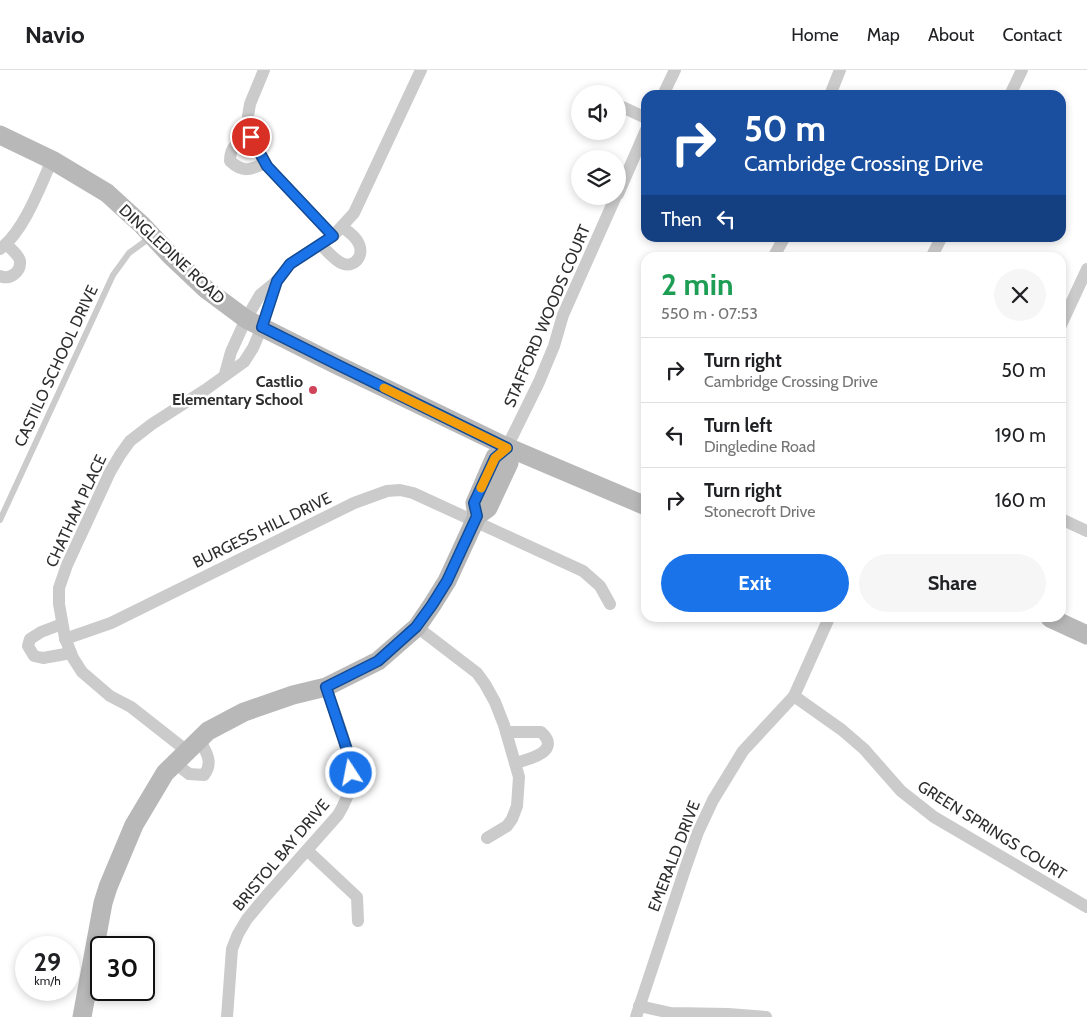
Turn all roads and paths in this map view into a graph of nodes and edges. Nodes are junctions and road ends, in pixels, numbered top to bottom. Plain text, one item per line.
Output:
1 (264, 70) edge
2 (421, 70) edge
3 (675, 70) edge
4 (840, 70) edge
5 (1022, 70) edge
6 (665, 90) edge
7 (832, 90) edge
8 (1012, 90) edge
9 (626, 109) edge
10 (641, 116) edge
11 (0, 135) edge
12 (251, 137) junction
13 (641, 141) edge
14 (52, 160) junction
15 (265, 163) junction
16 (626, 175) edge
17 (612, 205) edge
18 (342, 227) junction
19 (152, 236) junction
20 (333, 236) junction
21 (321, 245) junction
22 (3, 247) edge
23 (1087, 269) edge
24 (0, 276) edge
25 (277, 281) junction
26 (1066, 314) edge
27 (254, 323) junction
28 (225, 374) junction
29 (507, 448) junction
30 (641, 504) edge
31 (476, 519) junction
32 (0, 520) edge
33 (1066, 522) edge
34 (1087, 531) edge
35 (610, 604) dead end
36 (827, 622) edge
37 (1059, 622) edge
38 (62, 624) junction
39 (416, 627) junction
40 (1087, 635) edge
41 (65, 640) junction
42 (71, 653) junction
43 (326, 687) junction
44 (794, 696) junction
45 (506, 732) junction
46 (187, 751) junction
47 (515, 764) junction
48 (488, 838) dead end
49 (308, 851) junction
50 (1087, 907) edge
51 (358, 921) dead end
52 (637, 1012) edge
53 (82, 1017) edge
54 (227, 1017) edge
55 (766, 1017) edge

1 - 12 street
2 - 18 street
3 - 6 street
4 - 7 street
5 - 8 street
9 - 10 street
11 - 14 street, DINGLEDINE ROAD
12 - 15 street
12 - 15 street
13 - 16 street, STAFFORD WOODS COURT
14 - 19 street, DINGLEDINE ROAD
14 - 22 street
15 - 20 street
17 - 29 street, STAFFORD WOODS COURT
18 - 20 street
18 - 21 street
19 - 27 street, DINGLEDINE ROAD
19 - 32 lane, CASTILO SCHOOL DRIVE
20 - 21 street
21 - 25 street
22 - 24 street
23 - 26 street
25 - 27 street
25 - 27 street
27 - 28 street
27 - 28 street, CHATHAM PLACE
27 - 29 street, DINGLEDINE ROAD
28 - 38 street, CHATHAM PLACE
29 - 30 street, DINGLEDINE ROAD
29 - 31 street
31 - 35 street, BURGESS HILL DRIVE
31 - 39 street
31 - 41 street, BURGESS HILL DRIVE
33 - 34 street
36 - 44 street, EMERALD DRIVE
37 - 40 street
38 - 41 street, CHATHAM PLACE
38 - 42 street
39 - 43 street
39 - 45 street
41 - 42 street, CHATHAM PLACE
42 - 46 street, CHATHAM PLACE
43 - 46 street
43 - 49 street, BRISTOL BAY DRIVE
44 - 50 street, GREEN SPRINGS COURT
44 - 52 street, EMERALD DRIVE
45 - 47 street
45 - 47 street
46 - 53 street
47 - 48 street
49 - 51 street
49 - 54 street, BRISTOL BAY DRIVE
52 - 55 street

